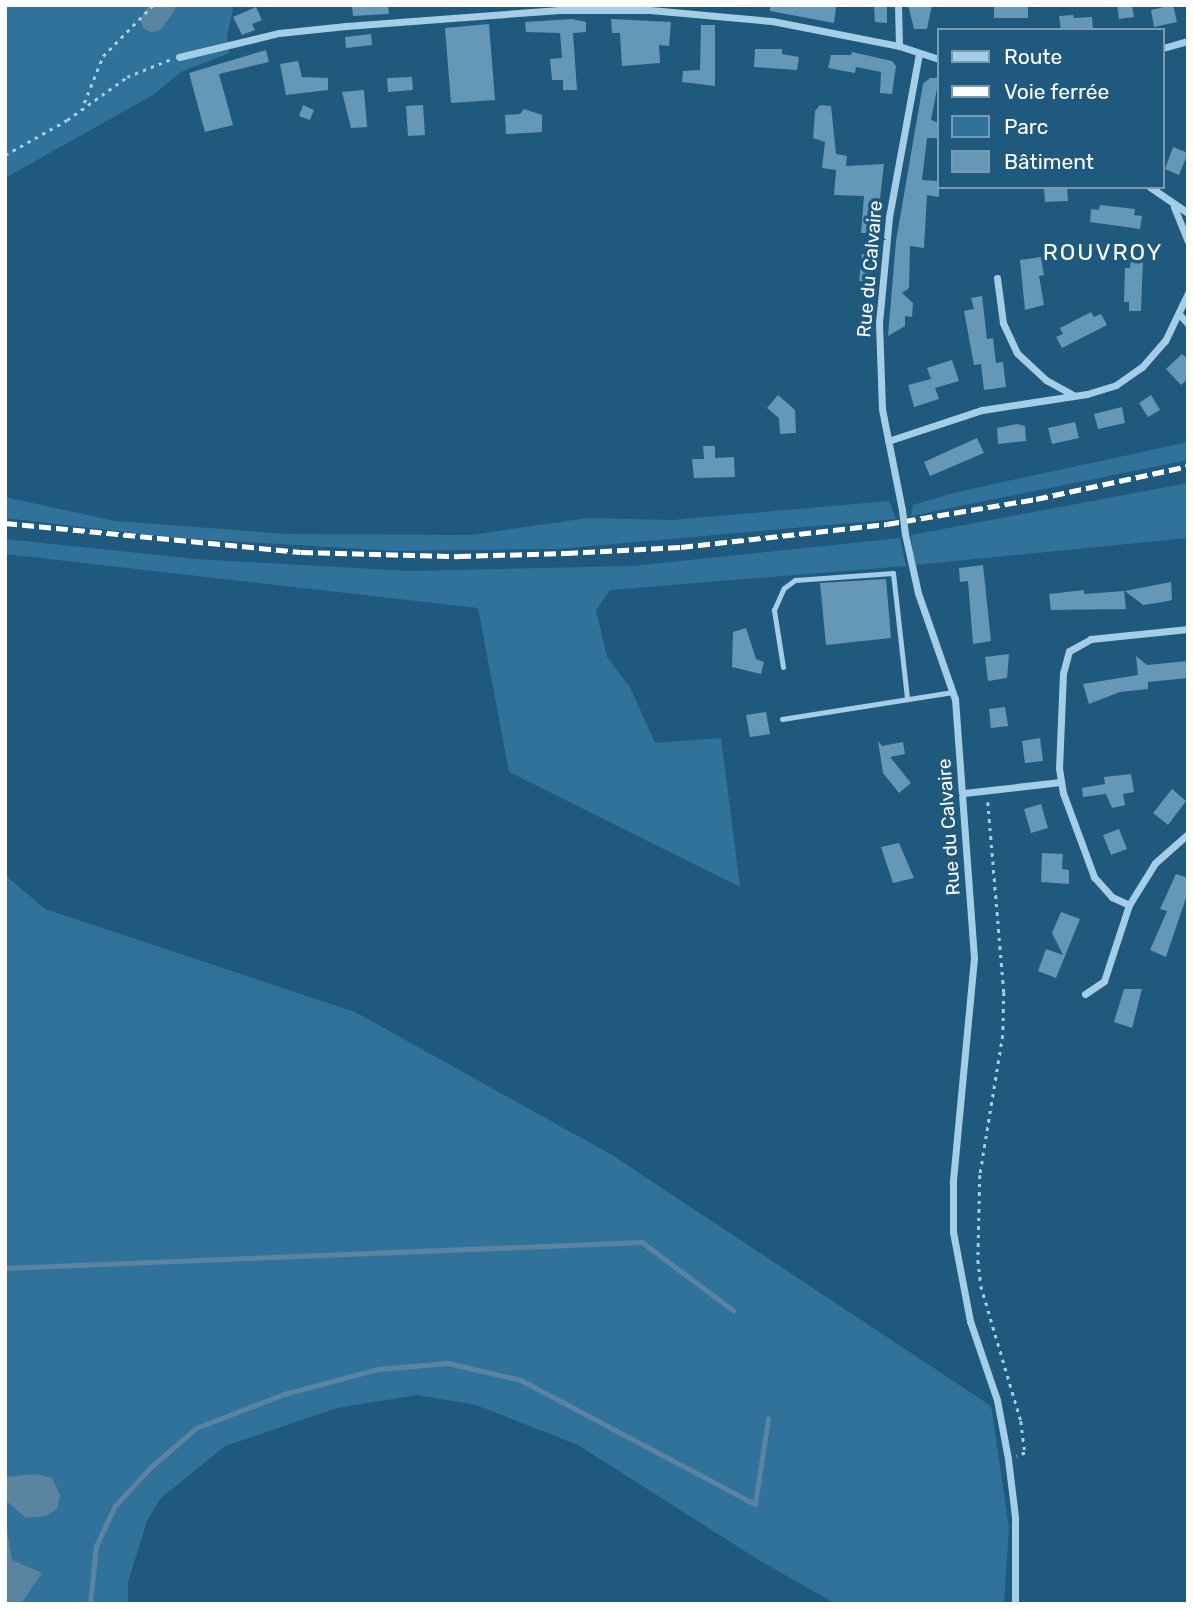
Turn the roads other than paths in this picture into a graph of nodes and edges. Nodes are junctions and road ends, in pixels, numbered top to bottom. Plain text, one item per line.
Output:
1 (898, 5) edge
2 (1188, 41) edge
3 (899, 46) junction
4 (1165, 47) edge
5 (919, 54) junction
6 (179, 57) road end
7 (937, 58) edge
8 (1152, 189) edge
9 (1174, 207) junction
10 (1188, 213) edge
11 (1188, 241) edge
12 (997, 278) dead end
13 (1188, 293) edge
14 (1180, 315) junction
15 (1188, 324) edge
16 (1075, 396) junction
17 (888, 440) junction
18 (1188, 629) edge
19 (783, 667) dead end
20 (953, 692) junction
21 (907, 698) junction
22 (782, 719) dead end
23 (1060, 782) junction
24 (964, 793) junction
25 (1188, 834) edge
26 (1129, 905) junction
27 (1085, 994) dead end
28 (1015, 1604) edge

1 - 3 street
2 - 4 street
3 - 5 street
3 - 6 street
5 - 7 street
5 - 17 street, Rue du Calvaire
8 - 9 street
9 - 10 street
9 - 11 street
12 - 16 street
13 - 14 street
14 - 15 street
14 - 16 street
16 - 17 street
17 - 20 street, Rue du Calvaire, bridge
18 - 23 street
19 - 21 lane
20 - 21 lane
20 - 24 street, Rue du Calvaire
21 - 22 lane
23 - 24 street
23 - 26 street
24 - 28 street, Rue du Calvaire
25 - 26 street
26 - 27 street

